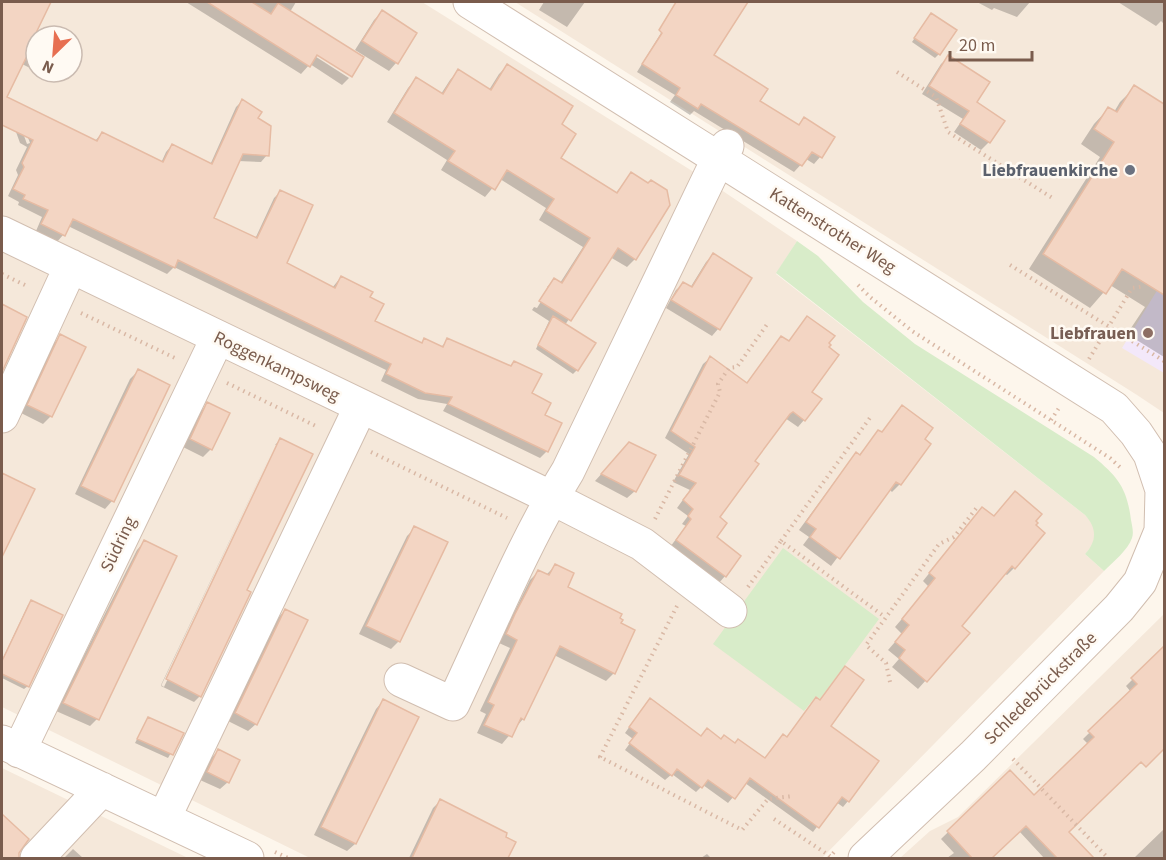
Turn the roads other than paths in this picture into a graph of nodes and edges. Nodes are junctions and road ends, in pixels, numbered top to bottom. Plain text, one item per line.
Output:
1 (470, 2) edge
2 (724, 152) junction
3 (2, 233) edge
4 (71, 267) junction
5 (218, 337) junction
6 (361, 406) junction
7 (2, 416) edge
8 (1163, 490) edge
9 (552, 498) junction
10 (730, 611) road end
11 (401, 680) dead end
12 (10, 746) edge
13 (102, 789) junction
14 (164, 818) junction
15 (37, 858) edge
16 (247, 858) edge
17 (868, 858) edge

1 - 2 street, Kattenstrother Weg
2 - 8 street, Kattenstrother Weg
2 - 9 street
3 - 4 street, Roggenkampsweg
4 - 5 street, Roggenkampsweg
4 - 7 street
5 - 6 street, Roggenkampsweg
5 - 12 street, Südring
6 - 9 street, Roggenkampsweg
6 - 14 street
8 - 17 street, Schledebrückstraße
9 - 10 street, Roggenkampsweg
9 - 11 street
12 - 13 street, Südring
13 - 14 street, Südring
13 - 15 street
14 - 16 street, Südring

